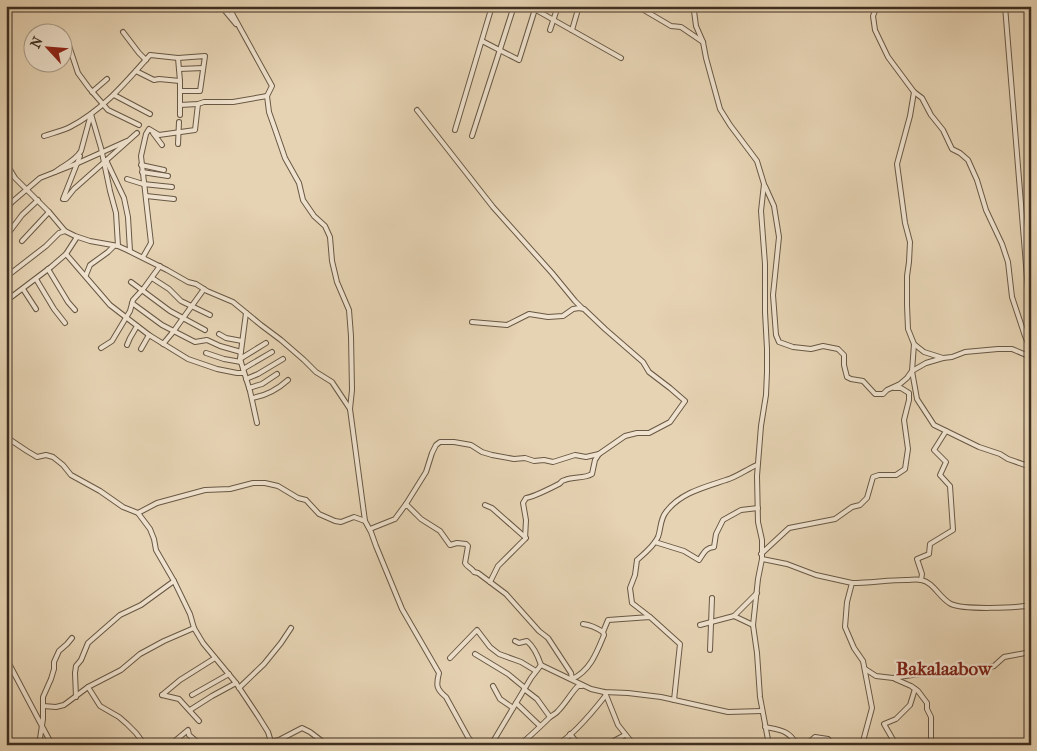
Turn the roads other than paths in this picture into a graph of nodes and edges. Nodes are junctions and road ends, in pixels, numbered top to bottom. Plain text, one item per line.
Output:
1 (221, 6) edge
2 (230, 6) edge
3 (492, 6) edge
4 (514, 6) edge
5 (529, 6) edge
6 (558, 6) edge
7 (579, 6) edge
8 (637, 6) edge
9 (691, 6) edge
10 (877, 6) edge
11 (1005, 6) edge
12 (536, 8) edge
13 (553, 19) junction
14 (550, 30) dead end
15 (572, 30) junction
16 (123, 32) dead end
17 (242, 32) junction
18 (482, 41) junction
19 (703, 42) junction
20 (500, 50) junction
21 (72, 55) edge
22 (178, 58) junction
23 (621, 58) dead end
24 (146, 60) junction
25 (203, 68) junction
26 (179, 69) junction
27 (136, 71) junction
28 (107, 80) dead end
29 (180, 81) junction
30 (180, 91) junction
31 (92, 92) junction
32 (914, 92) junction
33 (114, 95) junction
34 (267, 96) junction
35 (103, 104) junction
36 (180, 104) junction
37 (198, 104) junction
38 (417, 110) dead end
39 (91, 114) junction
40 (150, 114) dead end
41 (180, 115) dead end
42 (179, 122) dead end
43 (139, 126) dead end
44 (455, 130) dead end
45 (152, 131) junction
46 (179, 132) junction
47 (137, 133) dead end
48 (44, 136) dead end
49 (472, 136) dead end
50 (130, 140) junction
51 (178, 144) dead end
52 (162, 146) dead end
53 (82, 151) junction
54 (102, 152) junction
55 (105, 162) junction
56 (6, 163) edge
57 (78, 163) junction
58 (142, 165) junction
59 (164, 170) dead end
60 (55, 172) junction
61 (142, 172) junction
62 (168, 176) dead end
63 (127, 179) dead end
64 (143, 184) junction
65 (764, 184) junction
66 (172, 187) dead end
67 (26, 189) junction
68 (146, 196) junction
69 (174, 199) dead end
70 (38, 200) junction
71 (6, 209) edge
72 (50, 212) junction
73 (10, 231) dead end
74 (65, 231) junction
75 (77, 237) junction
76 (22, 240) dead end
77 (116, 246) junction
78 (130, 251) junction
79 (66, 254) junction
80 (143, 257) junction
81 (160, 266) junction
82 (48, 269) junction
83 (86, 276) junction
84 (6, 277) edge
85 (36, 278) junction
86 (152, 278) junction
87 (131, 282) dead end
88 (23, 289) junction
89 (204, 289) junction
90 (143, 290) junction
91 (6, 301) edge
92 (132, 303) junction
93 (192, 306) junction
94 (36, 309) dead end
95 (584, 309) junction
96 (75, 310) dead end
97 (246, 313) junction
98 (210, 315) dead end
99 (126, 318) junction
100 (182, 319) junction
101 (472, 322) dead end
102 (66, 323) dead end
103 (137, 326) junction
104 (1031, 327) edge
105 (205, 330) dead end
106 (173, 332) junction
107 (219, 334) dead end
108 (149, 335) junction
109 (242, 341) junction
110 (266, 343) dead end
111 (163, 344) junction
112 (914, 344) junction
113 (127, 345) dead end
114 (101, 348) dead end
115 (141, 350) dead end
116 (1031, 350) edge
117 (241, 352) junction
118 (272, 352) dead end
119 (206, 353) dead end
120 (1031, 356) edge
121 (943, 358) junction
122 (282, 359) dead end
123 (240, 361) junction
124 (243, 371) junction
125 (912, 371) junction
126 (277, 374) dead end
127 (246, 378) junction
128 (288, 380) dead end
129 (892, 387) junction
130 (249, 388) junction
131 (909, 393) junction
132 (252, 398) junction
133 (917, 399) junction
134 (350, 409) junction
135 (257, 423) dead end
136 (946, 431) junction
137 (6, 437) edge
138 (599, 454) junction
139 (757, 465) junction
140 (1031, 467) edge
141 (406, 504) junction
142 (484, 505) dead end
143 (758, 508) junction
144 (138, 513) junction
145 (365, 521) junction
146 (370, 529) junction
147 (526, 538) junction
148 (654, 542) junction
149 (761, 554) junction
150 (762, 559) junction
151 (921, 580) junction
152 (174, 581) junction
153 (490, 582) junction
154 (852, 583) junction
155 (757, 593) junction
156 (712, 598) dead end
157 (1031, 605) edge
158 (734, 616) junction
159 (650, 617) junction
160 (712, 622) junction
161 (583, 624) dead end
162 (700, 625) dead end
163 (753, 625) junction
164 (194, 628) junction
165 (291, 628) dead end
166 (603, 632) junction
167 (72, 638) dead end
168 (515, 641) dead end
169 (710, 650) dead end
170 (1031, 652) edge
171 (475, 654) dead end
172 (6, 658) edge
173 (215, 658) junction
174 (450, 658) dead end
175 (541, 665) junction
176 (865, 669) junction
177 (536, 671) junction
178 (229, 674) junction
179 (893, 678) junction
180 (572, 679) junction
181 (236, 683) junction
182 (584, 685) junction
183 (493, 686) dead end
184 (88, 687) junction
185 (239, 688) junction
186 (525, 688) junction
187 (915, 689) junction
188 (605, 694) junction
189 (192, 695) dead end
190 (76, 697) junction
191 (674, 700) junction
192 (516, 703) junction
193 (43, 706) junction
194 (513, 708) junction
195 (190, 710) junction
196 (762, 711) junction
197 (550, 717) junction
198 (199, 721) dead end
199 (540, 726) junction
200 (765, 727) junction
201 (42, 728) junction
202 (570, 734) junction
203 (625, 735) junction
204 (272, 743) edge
205 (39, 745) edge
206 (52, 745) edge
207 (145, 745) edge
208 (170, 745) edge
209 (201, 745) edge
210 (327, 745) edge
211 (474, 745) edge
212 (491, 745) edge
213 (520, 745) edge
214 (556, 745) edge
215 (579, 745) edge
216 (606, 745) edge
217 (634, 745) edge
218 (769, 745) edge
219 (797, 745) edge
220 (806, 745) edge
221 (833, 745) edge
222 (862, 745) edge
223 (896, 745) edge
224 (929, 745) edge

1 - 17 street
2 - 17 street
3 - 18 street
4 - 20 street
5 - 12 street
6 - 13 street
7 - 15 street
8 - 19 street
9 - 19 street
10 - 32 street
11 - 104 street
12 - 13 street
12 - 20 street
13 - 14 street
13 - 15 street
15 - 23 street
16 - 24 street
17 - 34 street
18 - 20 street
18 - 44 street
19 - 65 street
20 - 49 street
21 - 31 street
22 - 24 street
22 - 25 street
22 - 26 street
24 - 27 street
25 - 26 street
25 - 30 street
26 - 29 street
27 - 29 street
27 - 33 street
28 - 31 street
29 - 30 street
30 - 36 street
31 - 35 street
32 - 112 street
32 - 116 street
33 - 35 street
33 - 40 street
34 - 37 street
34 - 134 street
35 - 39 street
35 - 43 street
36 - 37 street
36 - 41 street
37 - 46 street
38 - 95 street
39 - 48 street
39 - 53 street
39 - 54 street
42 - 46 street
45 - 46 street
45 - 52 street
45 - 58 street
46 - 51 street
47 - 50 street
50 - 54 street
50 - 55 street
53 - 57 street
53 - 60 street
54 - 55 street
54 - 57 street
55 - 57 street
55 - 77 street
55 - 78 street
56 - 67 street
57 - 60 street
58 - 59 street
58 - 61 street
60 - 67 street
61 - 62 street
61 - 64 street
63 - 64 street
64 - 66 street
64 - 68 street
65 - 129 street
65 - 139 street
67 - 70 street
67 - 71 street
68 - 69 street
68 - 80 street
70 - 72 street
70 - 73 street
72 - 74 street
72 - 76 street
74 - 75 street
74 - 84 street
75 - 77 street
75 - 79 street
77 - 78 street
77 - 83 street
78 - 80 street
79 - 82 street
79 - 83 street
80 - 81 street
81 - 86 street
81 - 89 street
82 - 85 street
82 - 96 street
83 - 99 street
85 - 88 street
85 - 102 street
86 - 90 street
86 - 93 street
87 - 90 street
88 - 91 street
88 - 94 street
89 - 93 street
89 - 97 street
90 - 92 street
90 - 100 street
92 - 99 street
92 - 106 street
93 - 98 street
93 - 100 street
95 - 101 street
95 - 138 street
97 - 109 street
97 - 134 street
99 - 103 street
99 - 114 street
100 - 105 street
100 - 106 street
103 - 108 street
103 - 113 street
106 - 111 street
106 - 117 street
107 - 109 street
108 - 111 street
108 - 115 street
109 - 117 street
110 - 123 street
111 - 124 street
112 - 121 street
112 - 125 street
117 - 123 street
118 - 124 street
119 - 123 street
120 - 121 street
121 - 125 street
122 - 127 street
123 - 124 street
124 - 127 street
125 - 129 street
125 - 133 street
126 - 130 street
127 - 130 street
128 - 132 street
129 - 131 street
130 - 132 street
131 - 133 street
131 - 149 street
132 - 135 street
133 - 136 street
134 - 145 street
136 - 140 street
136 - 151 street
137 - 144 street
138 - 141 street
138 - 147 street
139 - 143 street
139 - 148 street
141 - 146 street
141 - 153 street
142 - 147 street
143 - 148 street
143 - 149 street
144 - 145 street
144 - 152 street
145 - 146 street
146 - 211 street
147 - 153 street
148 - 159 street
149 - 150 street
150 - 154 street
150 - 155 street
151 - 154 street
151 - 157 street
152 - 164 street
152 - 190 street
153 - 180 street
154 - 176 street
155 - 158 street
155 - 163 street
156 - 160 street
158 - 160 street
158 - 163 street
159 - 166 street
159 - 191 street
160 - 162 street
160 - 169 street
161 - 166 street
163 - 196 street
164 - 173 street
164 - 184 street
165 - 185 street
166 - 180 street
167 - 193 street
168 - 175 street
170 - 179 street
171 - 186 street
172 - 201 street
173 - 178 street
173 - 195 street
174 - 177 street
175 - 177 street
175 - 180 street
176 - 179 street
176 - 222 street
177 - 186 street
178 - 181 street
178 - 189 street
179 - 187 street
180 - 182 street
181 - 185 street
181 - 195 street
182 - 188 street
182 - 197 street
183 - 194 street
184 - 190 street
184 - 207 street
185 - 204 street
186 - 192 street
186 - 197 street
187 - 223 street
187 - 224 street
188 - 191 street
188 - 202 street
188 - 203 street
190 - 193 street
191 - 196 street
192 - 194 street
192 - 199 street
193 - 201 street
194 - 212 street
195 - 198 street
196 - 200 street
197 - 199 street
199 - 213 street
200 - 218 street
200 - 219 street
201 - 205 street
201 - 206 street
202 - 214 street
202 - 215 street
203 - 216 street
203 - 217 street
204 - 210 street
208 - 209 street
220 - 221 street

